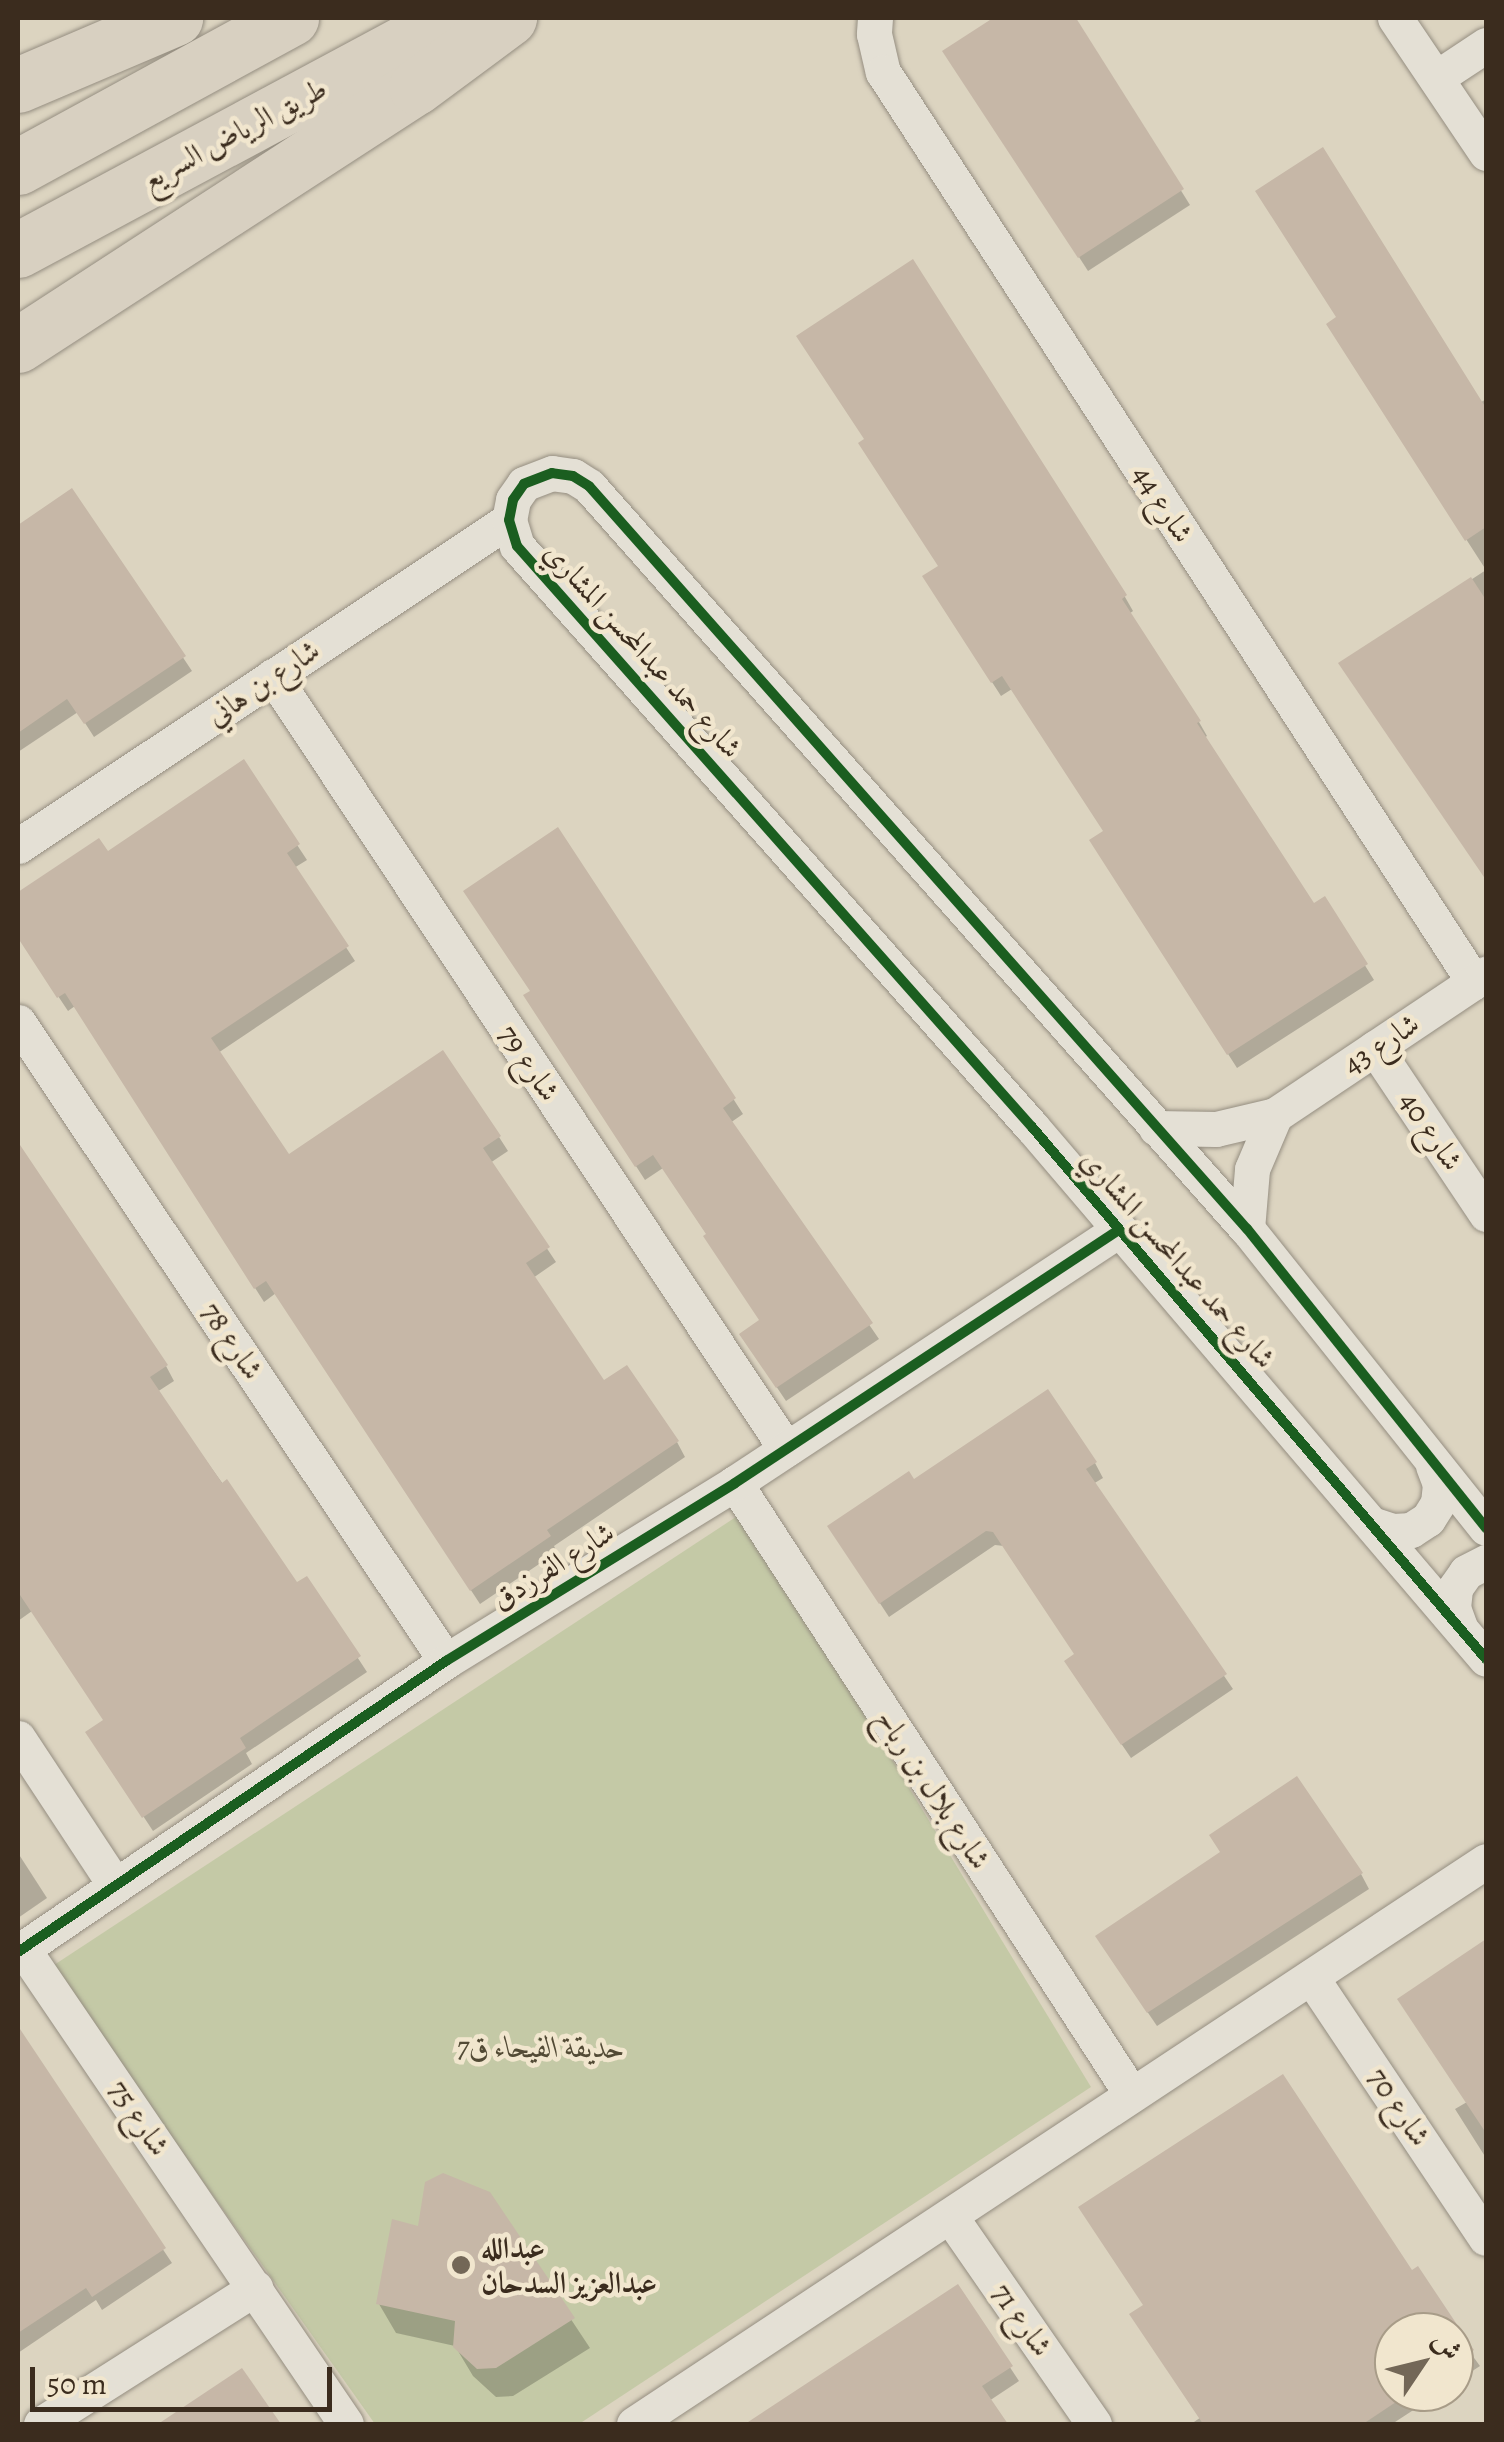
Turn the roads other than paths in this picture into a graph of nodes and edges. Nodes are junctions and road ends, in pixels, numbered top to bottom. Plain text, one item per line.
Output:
1 (175, 18) edge
2 (291, 18) edge
3 (451, 18) edge
4 (509, 18) edge
5 (876, 18) edge
6 (1395, 18) edge
7 (1486, 45) edge
8 (1436, 78) junction
9 (18, 85) edge
10 (1482, 138) edge
11 (18, 168) edge
12 (18, 250) edge
13 (18, 345) edge
14 (509, 520) junction
15 (272, 676) junction
16 (18, 846) edge
17 (1480, 978) edge
18 (18, 1022) edge
19 (1374, 1048) junction
20 (1275, 1115) junction
21 (1156, 1128) junction
22 (1486, 1214) edge
23 (1247, 1229) junction
24 (1120, 1230) junction
25 (786, 1450) junction
26 (1433, 1466) junction
27 (736, 1483) junction
28 (1374, 1525) junction
29 (1486, 1528) edge
30 (1486, 1562) edge
31 (1460, 1627) junction
32 (1486, 1659) edge
33 (446, 1661) junction
34 (18, 1738) edge
35 (1486, 1861) edge
36 (115, 1884) junction
37 (20, 1950) edge
38 (1311, 1977) junction
39 (1132, 2095) junction
40 (950, 2216) junction
41 (1486, 2238) edge
42 (256, 2288) junction
43 (41, 2424) edge
44 (346, 2424) edge
45 (634, 2424) edge
46 (1094, 2424) edge

1 - 9 highway
2 - 11 highway
3 - 12 highway, طريق الرياض السريع
4 - 13 highway
5 - 17 street, شارع 44
6 - 8 street
7 - 8 street
8 - 10 street
14 - 15 street, شارع بن هاني
14 - 21 street
14 - 24 street, شارع حمد عبدالمحسن المشاري
15 - 16 street, شارع بن هاني
15 - 25 street, شارع 79
17 - 19 street, شارع 43
18 - 33 street, شارع 78
19 - 20 street, شارع 43
19 - 22 street, شارع 40
20 - 21 street, شارع 43
20 - 23 street
21 - 23 street
23 - 26 street
24 - 25 street, شارع الفرزدق
24 - 28 street, شارع حمد عبدالمحسن المشاري
25 - 27 street, شارع الفرزدق
26 - 28 street
26 - 29 street
27 - 33 street, شارع الفرزدق
27 - 39 street, شارع بلال بن رباح
28 - 31 street, شارع حمد عبدالمحسن المشاري
30 - 31 street
31 - 32 street, شارع حمد عبدالمحسن المشاري
33 - 36 street, شارع الفرزدق
34 - 36 street
35 - 38 street
36 - 37 street, شارع الفرزدق
37 - 42 street, شارع 75
38 - 39 street
38 - 41 street, شارع 70
39 - 40 street
40 - 45 street
40 - 46 street, شارع 71
42 - 43 street
42 - 44 street, شارع 75

